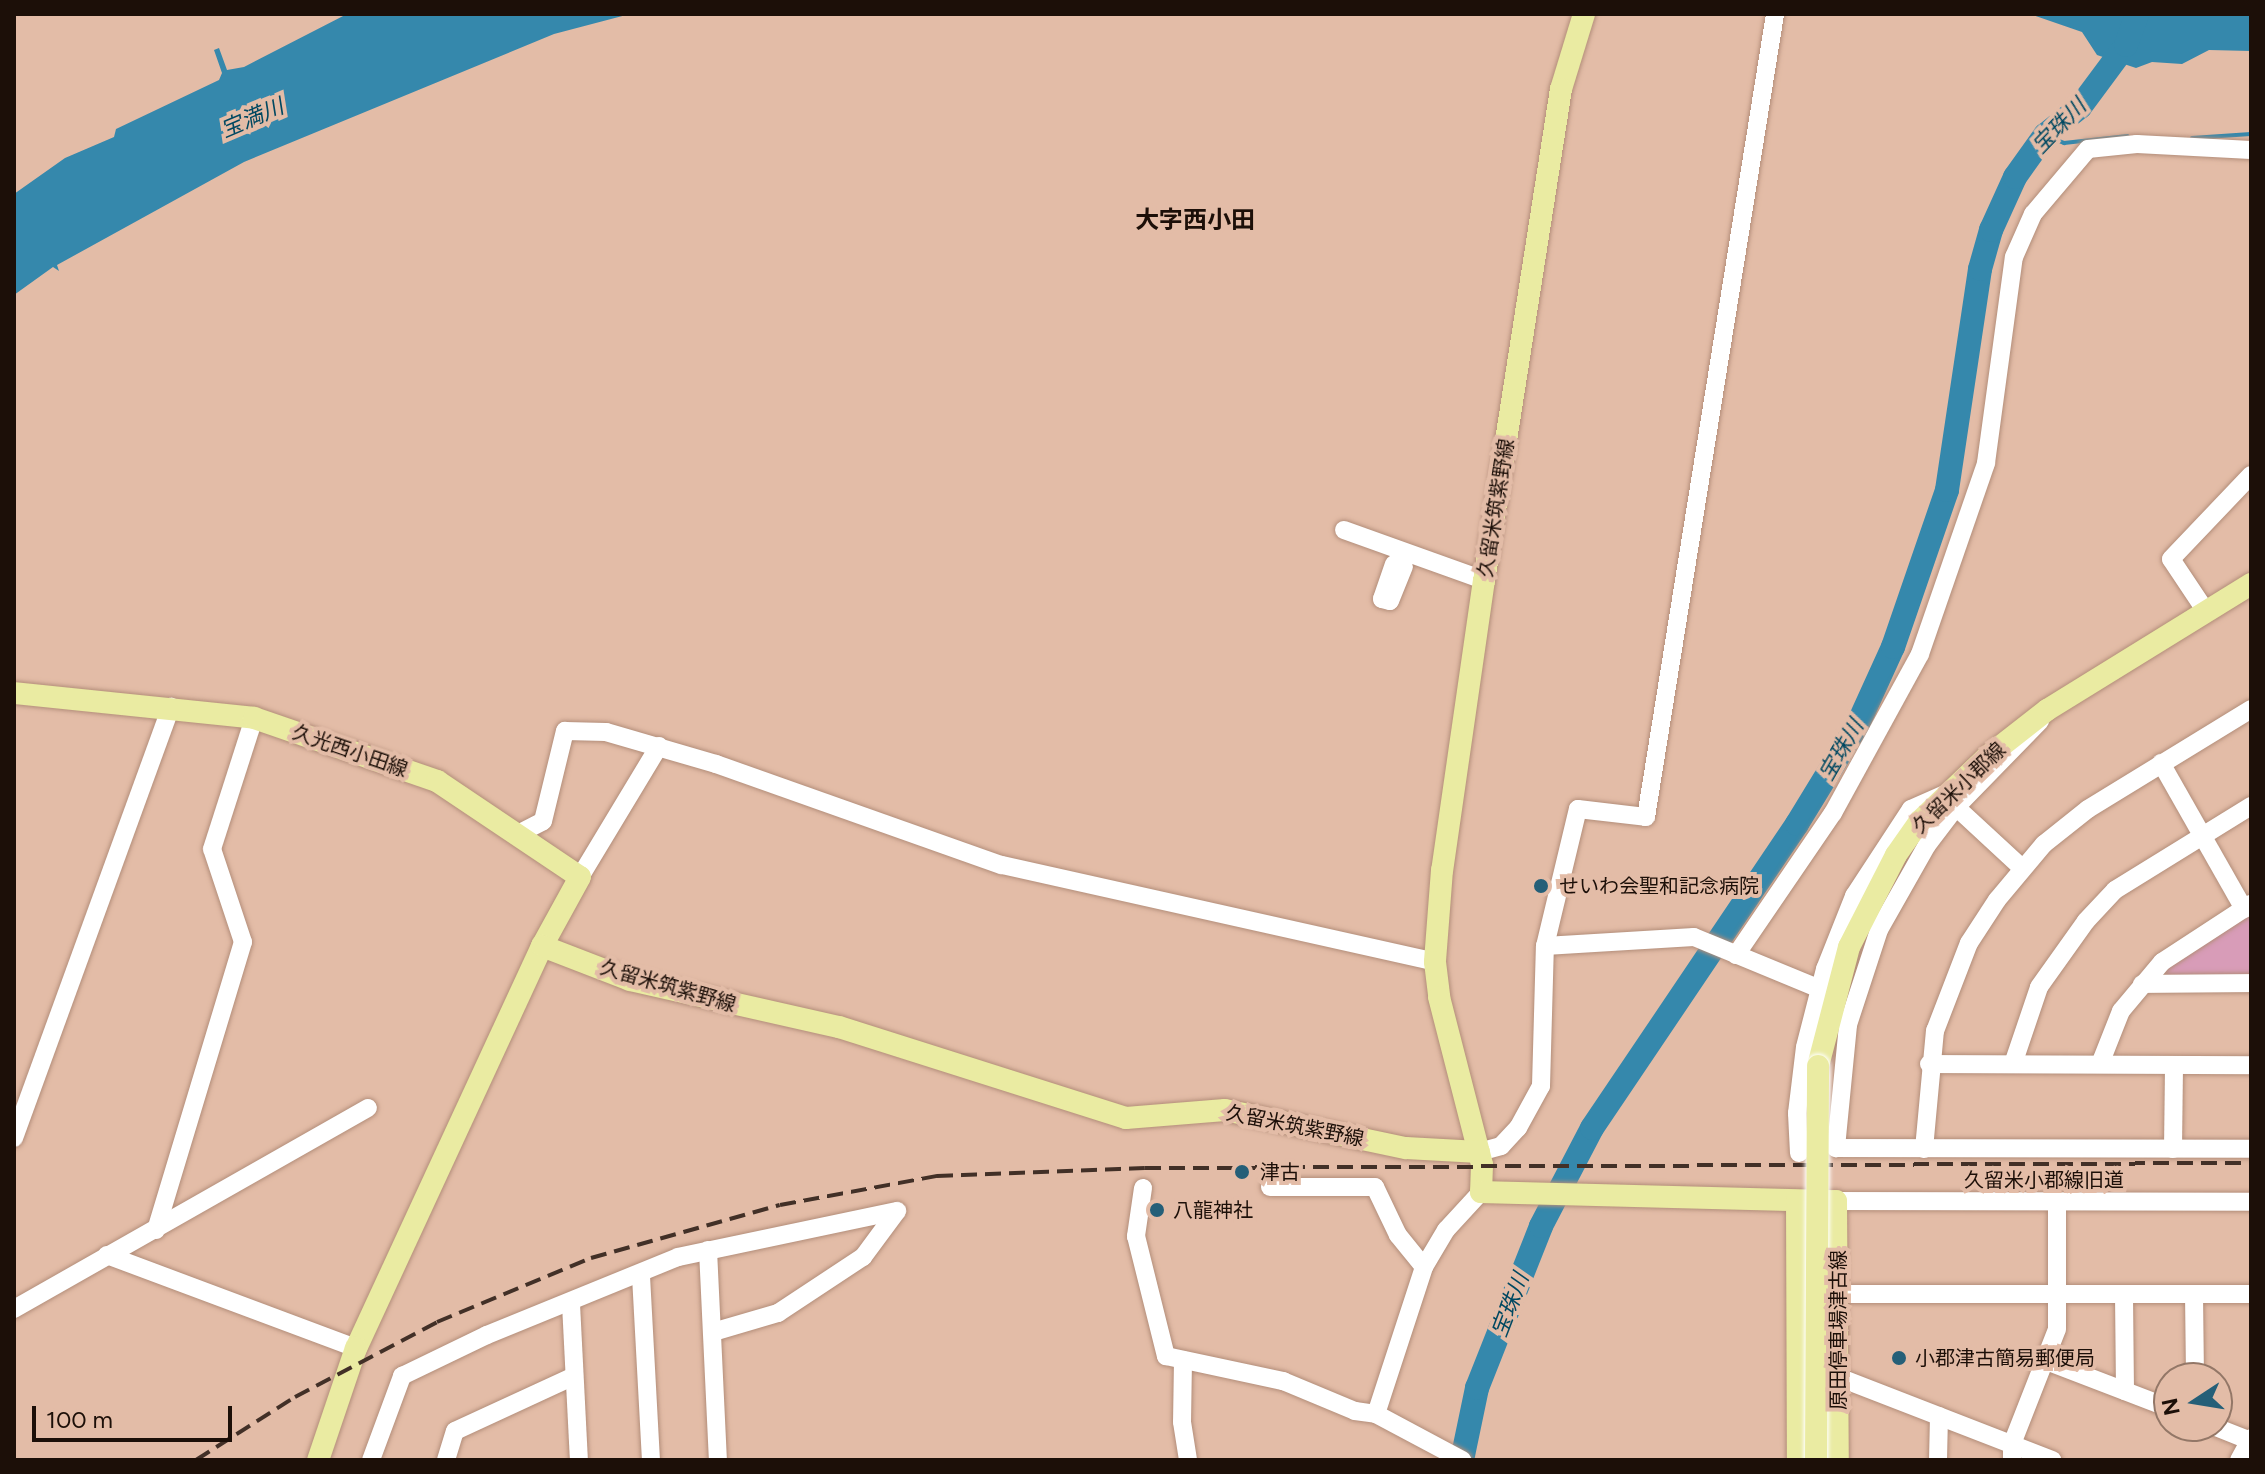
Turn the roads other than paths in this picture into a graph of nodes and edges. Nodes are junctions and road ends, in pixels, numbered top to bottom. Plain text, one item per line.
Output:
1 (1584, 14) edge
2 (1775, 14) edge
3 (2251, 150) edge
4 (2251, 475) edge
5 (1344, 530) dead end
6 (1484, 580) junction
7 (2251, 584) edge
8 (2205, 610) junction
9 (14, 693) edge
10 (171, 707) junction
11 (2251, 709) edge
12 (254, 718) junction
13 (659, 746) junction
14 (2161, 763) junction
15 (1953, 799) junction
16 (2251, 806) edge
17 (516, 835) junction
18 (2201, 835) junction
19 (2022, 868) junction
20 (580, 877) junction
21 (2247, 906) edge
22 (542, 946) junction
23 (1545, 946) junction
24 (1732, 953) junction
25 (1435, 962) junction
26 (2251, 983) edge
27 (2142, 984) junction
28 (1820, 989) junction
29 (1929, 1064) junction
30 (2013, 1064) junction
31 (2100, 1064) junction
32 (2174, 1065) junction
33 (2251, 1065) edge
34 (368, 1108) dead end
35 (14, 1138) edge
36 (1924, 1149) junction
37 (2173, 1149) junction
38 (2251, 1149) edge
39 (1479, 1152) junction
40 (1799, 1153) dead end
41 (1270, 1187) dead end
42 (1143, 1188) dead end
43 (1481, 1192) junction
44 (1797, 1201) junction
45 (1836, 1201) junction
46 (2251, 1202) edge
47 (2057, 1203) junction
48 (156, 1230) junction
49 (708, 1250) junction
50 (107, 1255) junction
51 (1424, 1267) junction
52 (641, 1276) junction
53 (1838, 1294) junction
54 (2059, 1294) junction
55 (2194, 1294) junction
56 (2251, 1294) edge
57 (2124, 1295) junction
58 (571, 1304) junction
59 (14, 1309) edge
60 (713, 1332) junction
61 (356, 1348) junction
62 (1183, 1360) junction
63 (2044, 1360) junction
64 (2195, 1362) edge
65 (574, 1376) junction
66 (1838, 1377) junction
67 (1798, 1380) junction
68 (2125, 1391) junction
69 (2153, 1402) edge
70 (1376, 1414) junction
71 (1939, 1416) junction
72 (2251, 1440) edge
73 (2012, 1452) edge
74 (1434, 1453) edge
75 (318, 1460) edge
76 (371, 1460) edge
77 (446, 1460) edge
78 (579, 1460) edge
79 (651, 1460) edge
80 (718, 1460) edge
81 (1188, 1460) edge
82 (1462, 1460) edge
83 (1798, 1460) edge
84 (1816, 1460) edge
85 (1838, 1460) edge
86 (1938, 1460) edge
87 (2052, 1460) edge
88 (2239, 1460) edge

1 - 6 main road, 久留米筑紫野線
2 - 23 street
3 - 24 street
4 - 8 street
5 - 6 street
6 - 25 main road, 久留米筑紫野線
7 - 8 main road, 久留米小郡線
8 - 15 main road, 久留米小郡線
9 - 10 main road, 久光西小田線
10 - 12 main road, 久光西小田線
10 - 35 street
11 - 14 street
12 - 17 main road, 久光西小田線
12 - 48 street
13 - 17 street
13 - 20 street
13 - 25 street
14 - 18 street
14 - 19 street
15 - 19 street
15 - 28 street
15 - 36 street
15 - 84 main road, 久留米小郡線, bridge
16 - 18 street
17 - 20 main road, 久光西小田線
18 - 21 street
18 - 30 street
19 - 29 street
20 - 22 main road
21 - 27 street
22 - 39 main road, 久留米筑紫野線
22 - 61 main road
23 - 24 street
23 - 39 street
24 - 28 street
25 - 39 main road, 久留米筑紫野線
26 - 27 street
27 - 31 street
28 - 40 street
29 - 30 street
29 - 36 street
30 - 31 street
31 - 32 street
32 - 33 street
32 - 37 street
34 - 48 street
36 - 37 street
37 - 38 street
39 - 43 main road
41 - 51 street
42 - 62 street
43 - 44 main road
43 - 51 street
44 - 45 main road
44 - 67 main road, 原田停車場津古線
45 - 47 street, 久留米小郡線旧道
45 - 53 main road, 原田停車場津古線
46 - 47 street, 久留米小郡線旧道
47 - 54 street
48 - 50 street
49 - 52 street
49 - 60 street
49 - 60 street
50 - 59 street
50 - 61 street
51 - 70 street
52 - 58 street
52 - 79 street
53 - 54 street
53 - 66 main road, 原田停車場津古線
54 - 57 street
54 - 63 street
55 - 56 street
55 - 57 street
55 - 64 street
57 - 68 street
58 - 65 street
58 - 76 street
60 - 80 street
61 - 75 main road
62 - 70 street
62 - 81 street
63 - 68 street
63 - 73 street
65 - 77 street
65 - 78 street
66 - 67 street
66 - 71 street
66 - 85 main road, 原田停車場津古線
67 - 83 main road, 原田停車場津古線
68 - 69 street
70 - 74 street
71 - 73 street
71 - 86 street
72 - 88 street
73 - 87 street
74 - 82 street

